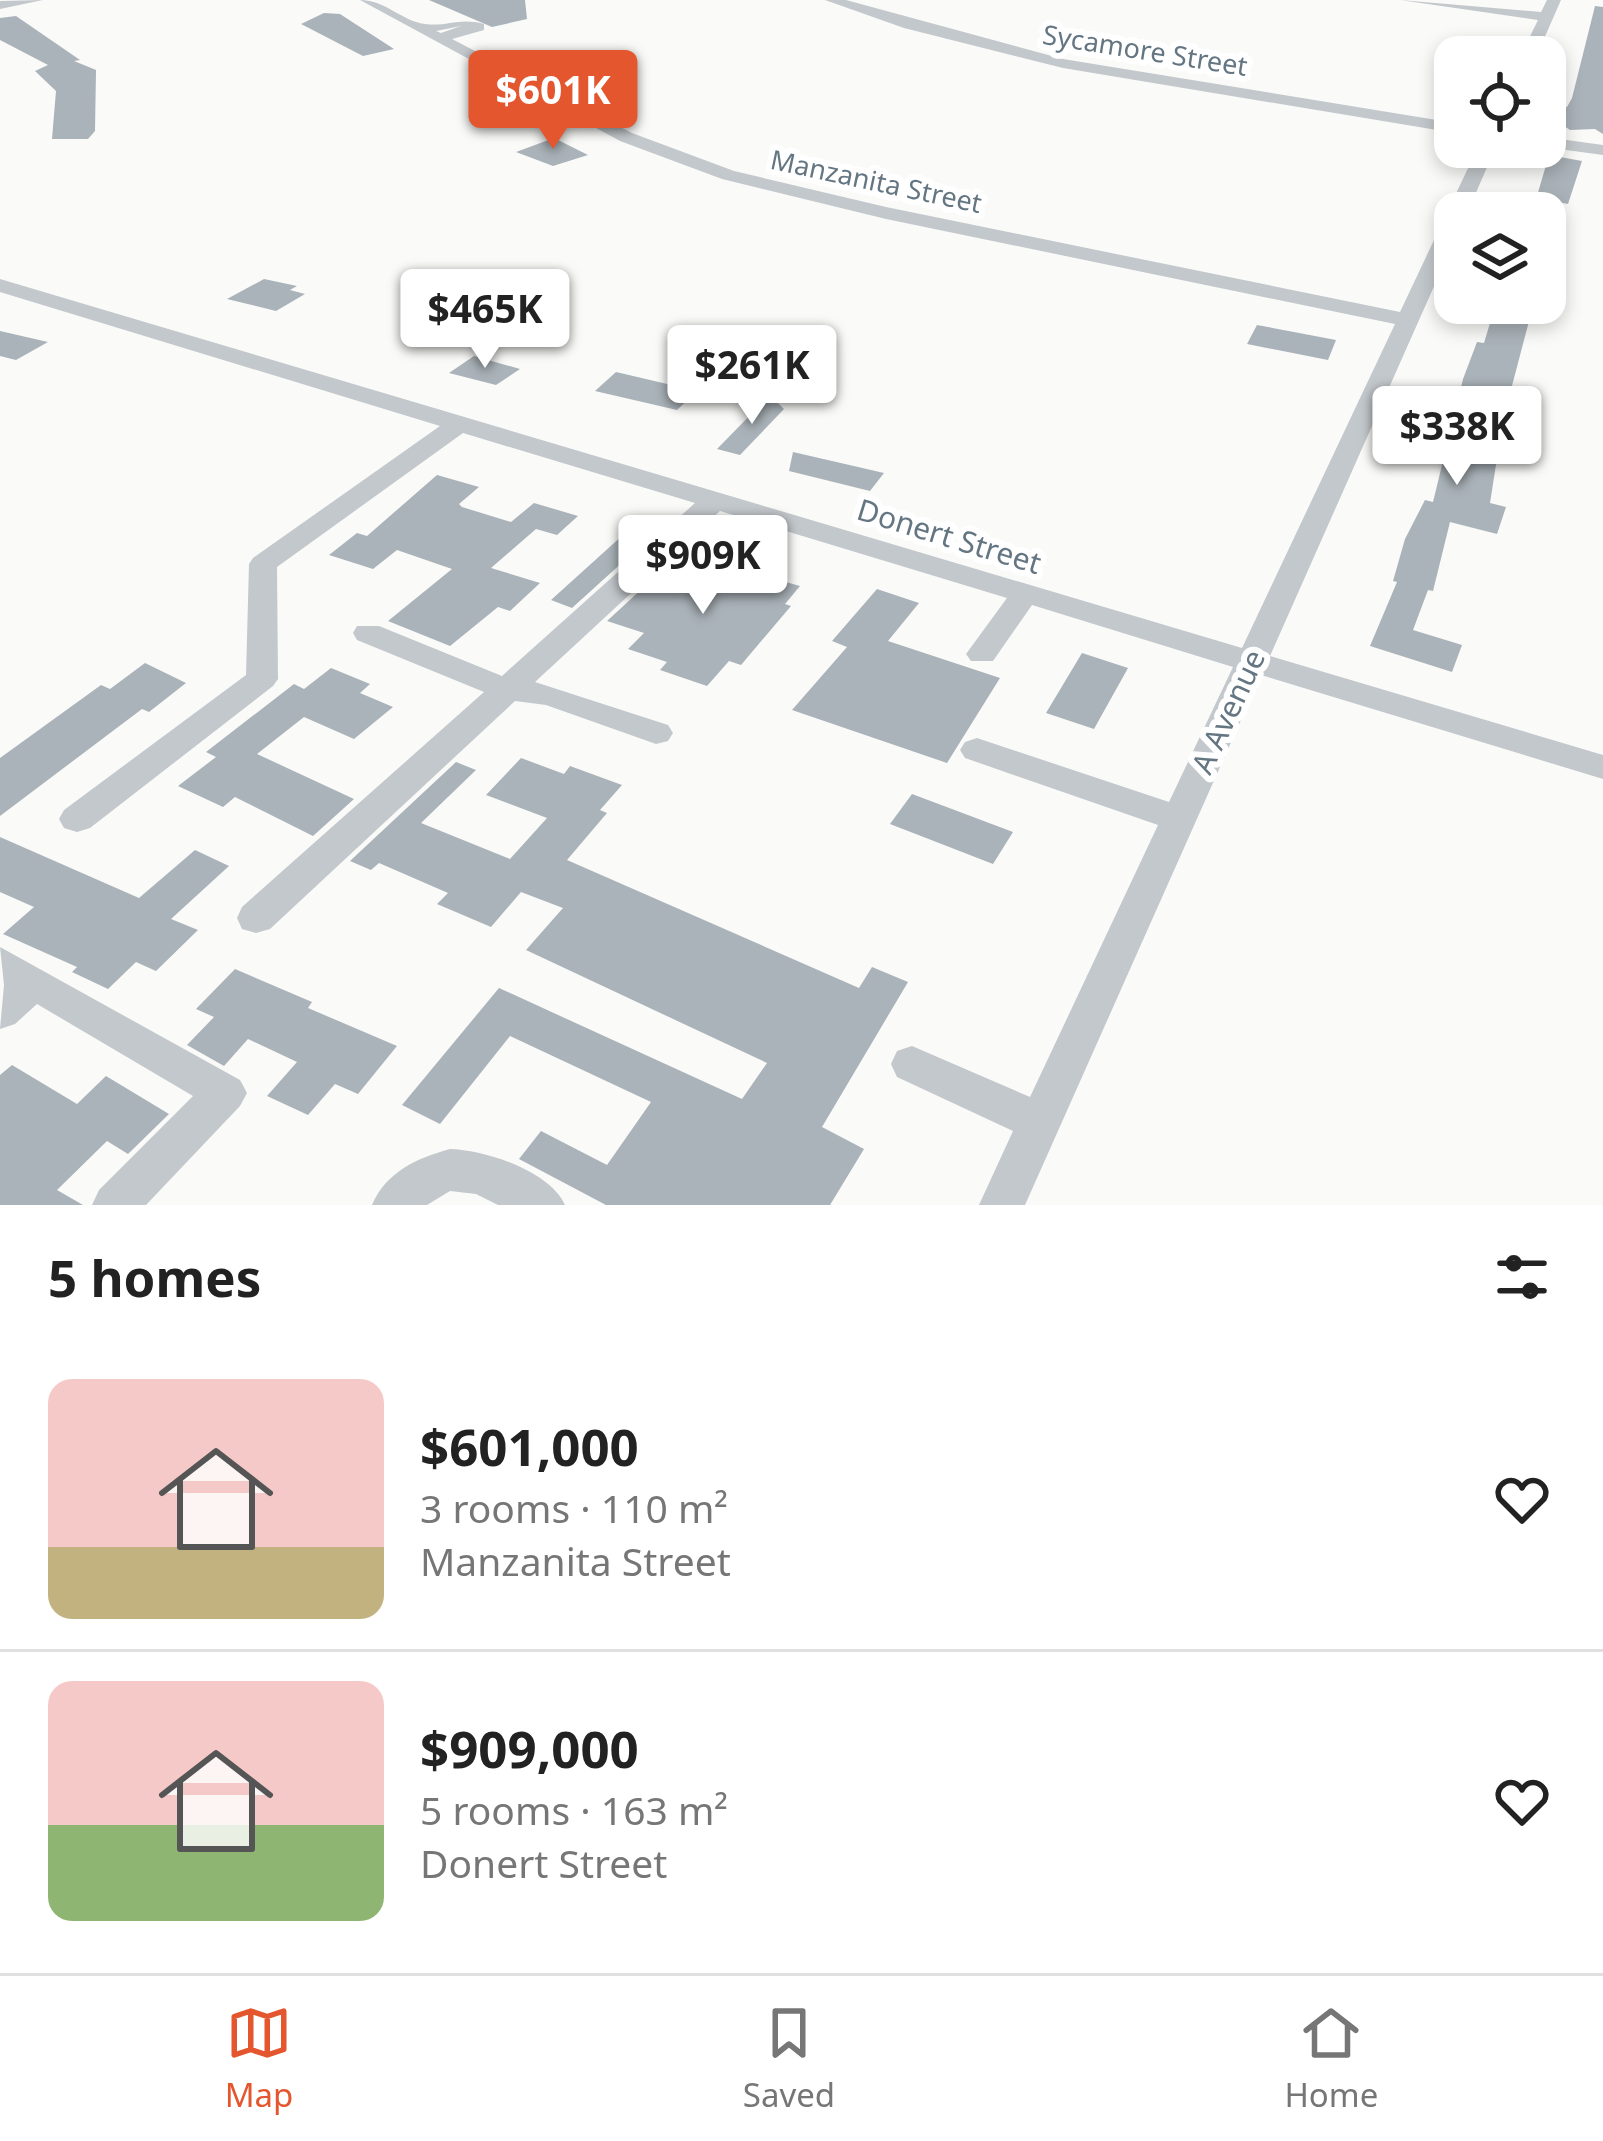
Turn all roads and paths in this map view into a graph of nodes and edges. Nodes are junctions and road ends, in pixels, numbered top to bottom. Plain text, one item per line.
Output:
1 (36, 0) edge
2 (367, 0) edge
3 (832, 0) edge
4 (1407, 0) edge
5 (1554, 0) edge
6 (0, 5) edge
7 (1546, 17) junction
8 (1537, 36) edge
9 (1434, 125) edge
10 (1566, 145) edge
11 (1603, 151) edge
12 (1434, 263) edge
13 (1, 286) edge
14 (1408, 320) junction
15 (459, 424) junction
16 (714, 501) junction
17 (1024, 595) junction
18 (368, 633) dead end
19 (982, 653) dead end
20 (1251, 663) junction
21 (506, 689) junction
22 (656, 734) dead end
23 (977, 750) dead end
24 (1603, 767) edge
25 (77, 819) dead end
26 (1180, 819) junction
27 (256, 918) dead end
28 (17, 973) edge
29 (0, 1012) edge
30 (912, 1064) dead end
31 (1040, 1123) junction
32 (115, 1205) edge
33 (394, 1205) edge
34 (542, 1205) edge
35 (1002, 1205) edge

1 - 6 street
2 - 14 street, Manzanita Street
3 - 9 street, Sycamore Street
4 - 7 street
5 - 7 street
7 - 8 street
10 - 11 street
12 - 14 street, A Avenue
13 - 15 street, Donert Street
14 - 20 street, A Avenue
15 - 16 street, Donert Street
15 - 25 street
16 - 17 street, Donert Street
16 - 21 street
17 - 19 street
17 - 20 street, Donert Street
18 - 21 street
20 - 24 street, Donert Street
20 - 26 street, A Avenue
21 - 22 street
21 - 27 street
23 - 26 street
26 - 31 street, A Avenue
28 - 29 street
28 - 32 street
30 - 31 street
31 - 35 street, A Avenue
33 - 34 street

